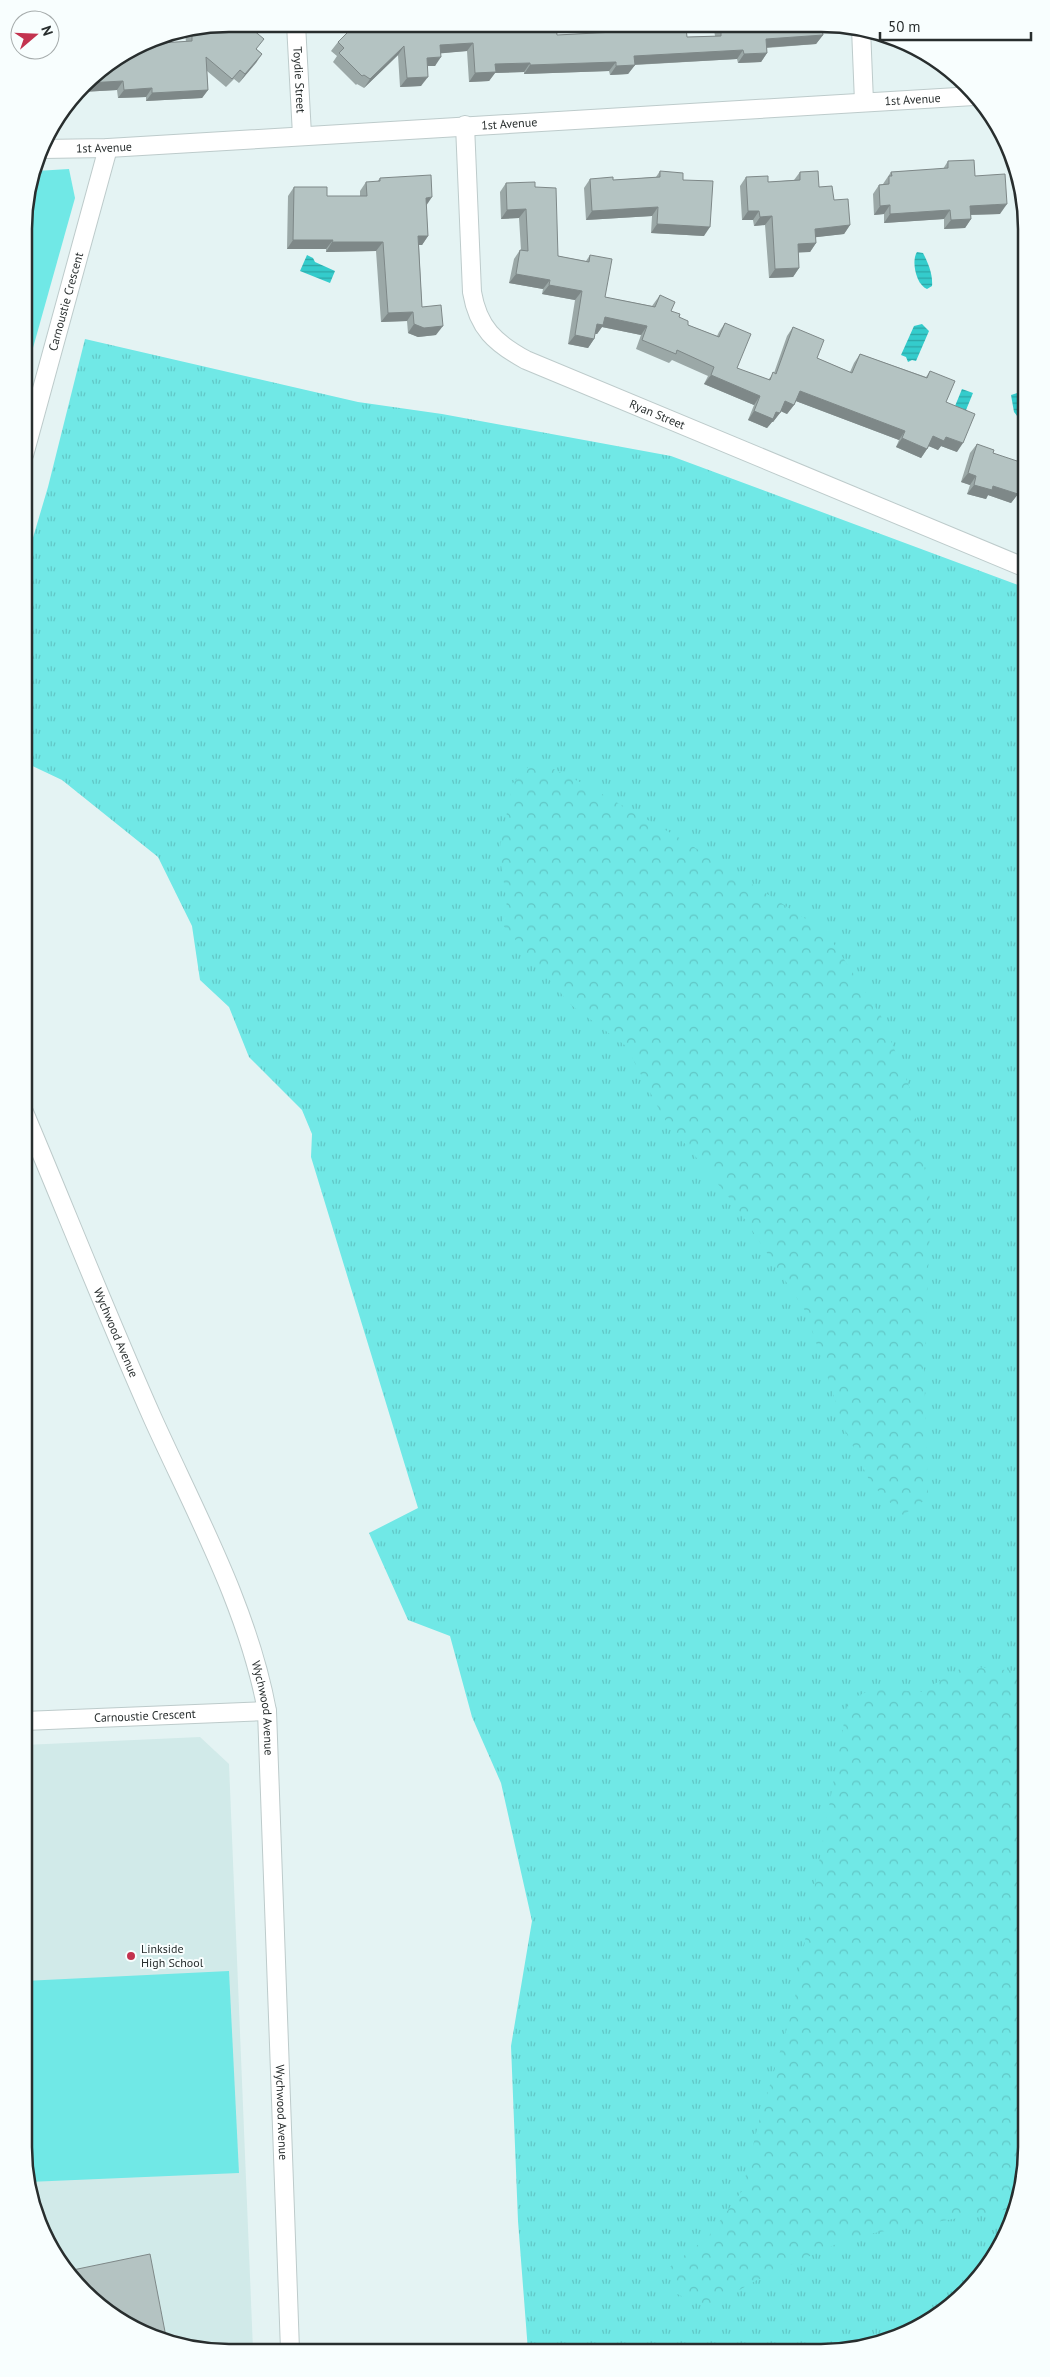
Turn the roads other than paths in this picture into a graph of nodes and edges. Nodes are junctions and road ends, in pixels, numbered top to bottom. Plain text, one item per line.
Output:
1 (296, 32) edge
2 (861, 37) edge
3 (966, 96) edge
4 (864, 102) junction
5 (465, 125) junction
6 (302, 135) junction
7 (108, 148) junction
8 (50, 149) edge
9 (32, 426) edge
10 (1018, 565) edge
11 (32, 1131) edge
12 (267, 1711) junction
13 (32, 1721) edge
14 (290, 2344) edge

1 - 6 street, Toydie Street
2 - 4 street
3 - 4 street, 1st Avenue
4 - 5 street, 1st Avenue
5 - 6 street, 1st Avenue
5 - 10 street, Ryan Street
6 - 7 street, 1st Avenue
7 - 8 street, 1st Avenue
7 - 9 street, Carnoustie Crescent
11 - 12 street, Wychwood Avenue
12 - 13 street, Carnoustie Crescent
12 - 14 street, Wychwood Avenue

